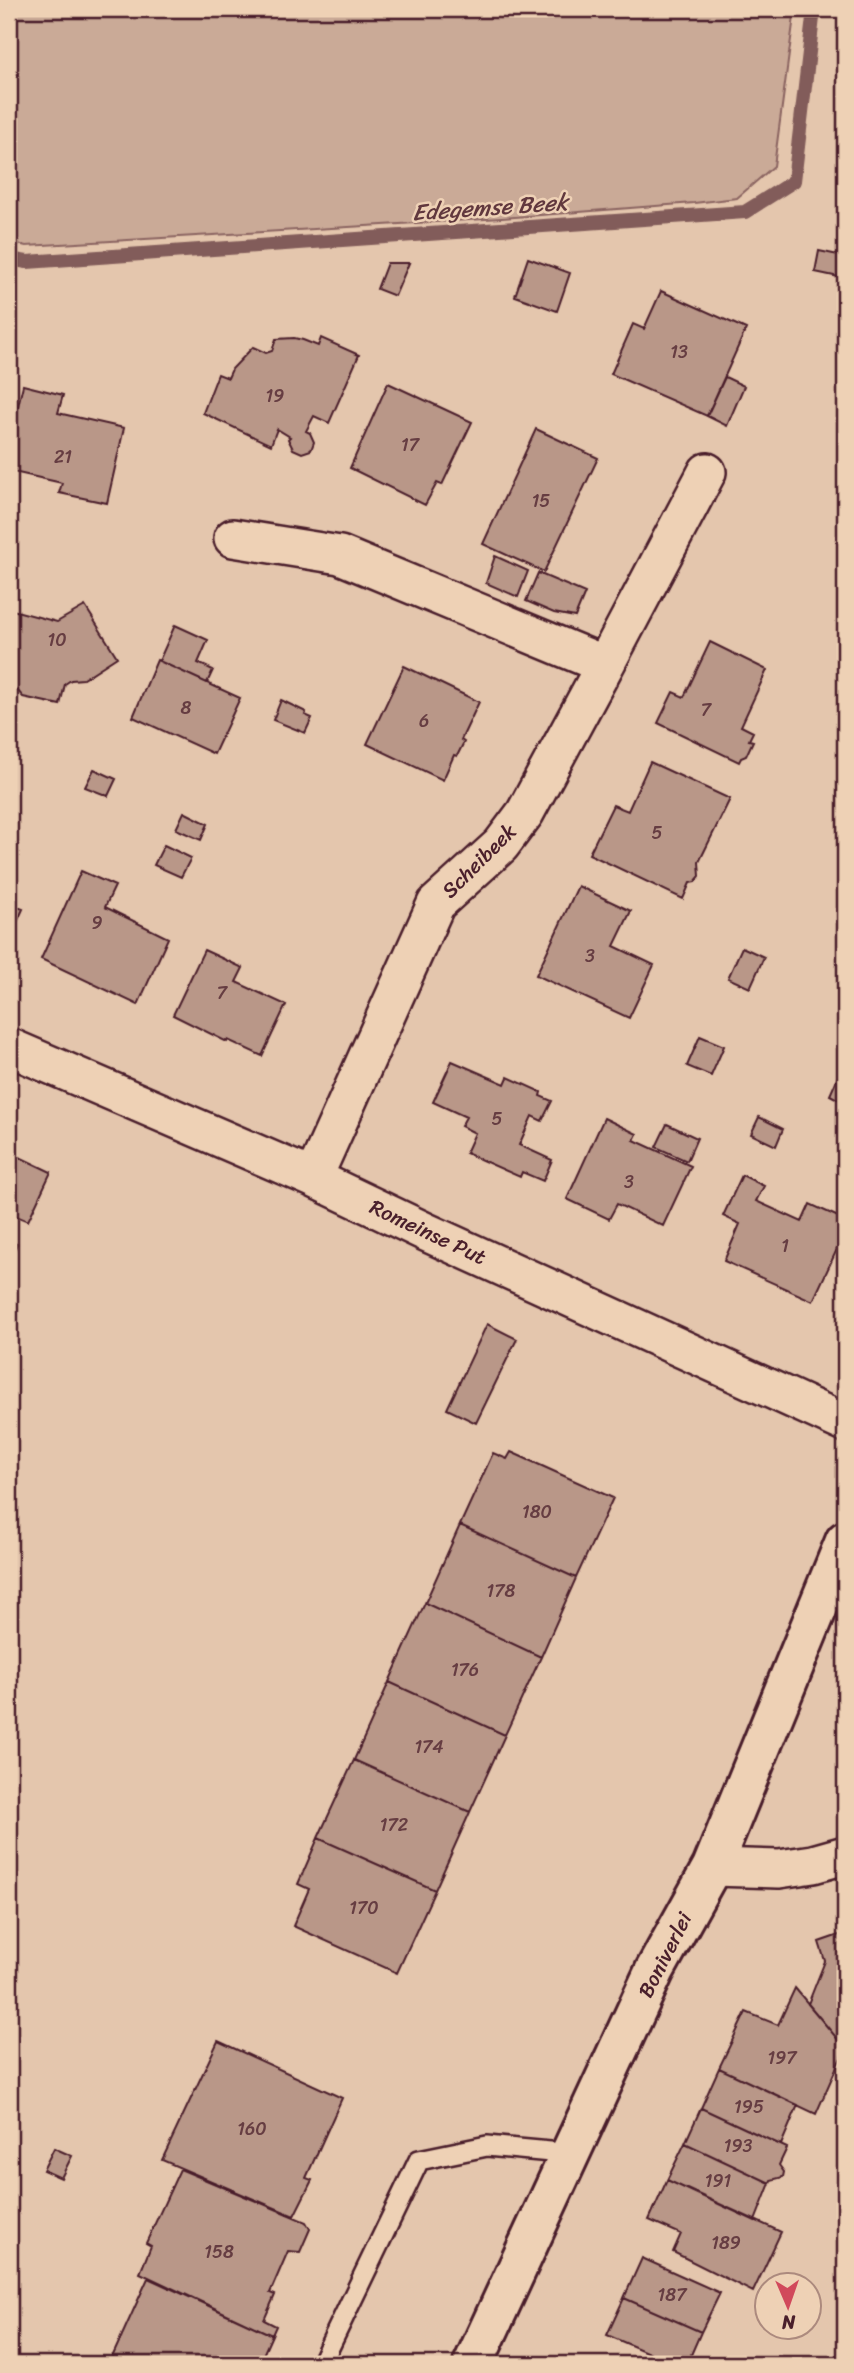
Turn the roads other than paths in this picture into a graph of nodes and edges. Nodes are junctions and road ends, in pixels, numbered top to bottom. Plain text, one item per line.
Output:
1 (707, 472) dead end
2 (233, 538) dead end
3 (605, 665) junction
4 (9, 1047) edge
5 (313, 1178) junction
6 (845, 1423) edge
7 (845, 1541) edge
8 (845, 1855) edge
9 (712, 1867) junction
10 (572, 2154) junction
11 (321, 2364) edge
12 (473, 2364) edge

1 - 3 street, Scheibeek
2 - 3 street
3 - 5 street, Scheibeek
4 - 5 street, Romeinse Put
5 - 6 street, Romeinse Put
7 - 9 main road, Boniverlei
8 - 9 street
9 - 10 main road, Boniverlei
10 - 11 lane
10 - 12 main road, Boniverlei

